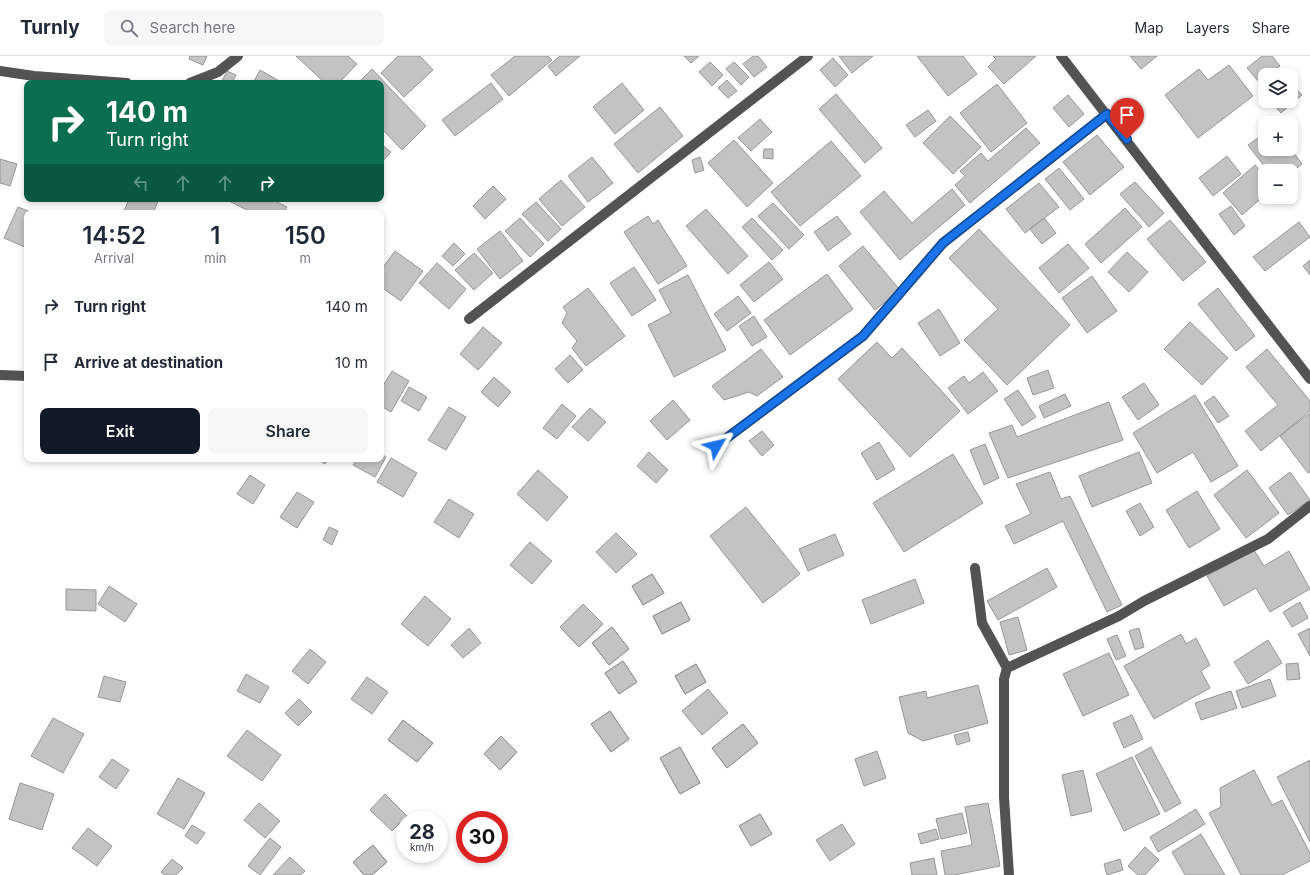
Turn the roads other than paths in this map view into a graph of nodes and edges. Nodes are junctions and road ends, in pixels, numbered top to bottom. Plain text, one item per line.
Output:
1 (238, 56) edge
2 (808, 56) edge
3 (1061, 56) edge
4 (0, 71) edge
5 (87, 80) edge
6 (198, 80) edge
7 (1107, 114) junction
8 (469, 319) dead end
9 (0, 375) edge
10 (24, 376) edge
11 (1310, 379) edge
12 (716, 446) dead end
13 (1310, 506) edge
14 (975, 568) dead end
15 (1007, 668) junction
16 (1009, 875) edge

1 - 6 street
2 - 8 street
3 - 7 street
4 - 5 street
7 - 11 street
7 - 12 street
9 - 10 street
13 - 15 street
14 - 15 street
15 - 16 street

